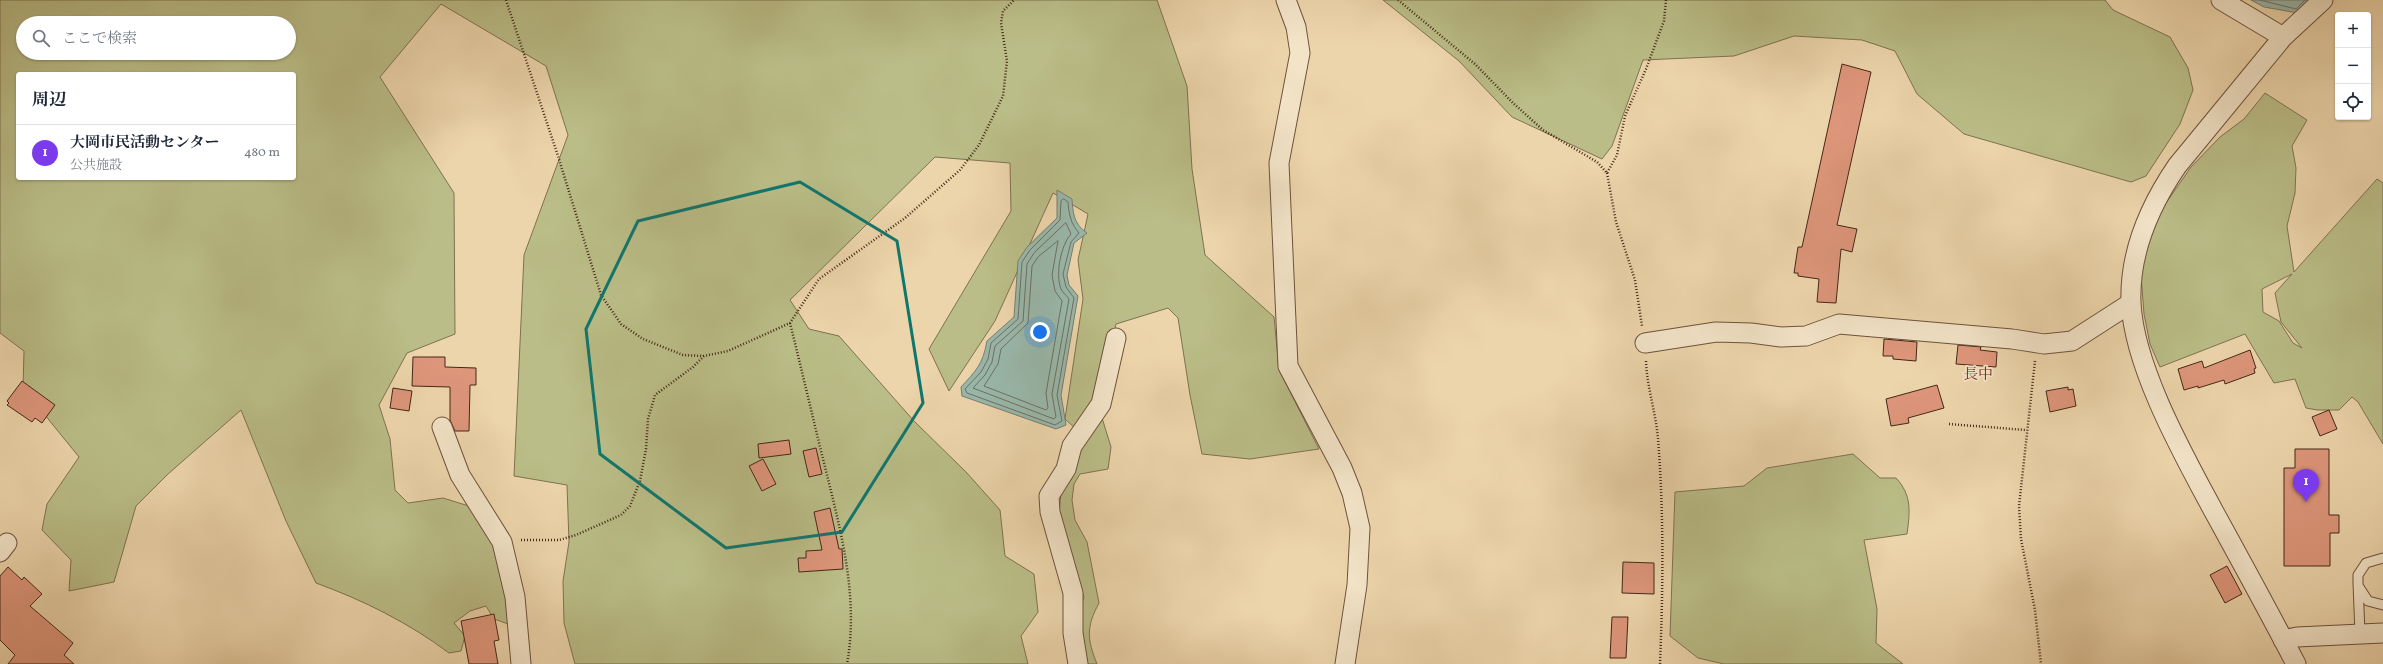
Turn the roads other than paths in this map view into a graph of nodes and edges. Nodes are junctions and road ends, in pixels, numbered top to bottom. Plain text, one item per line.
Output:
1 (1286, 0) edge
2 (2221, 0) edge
3 (2323, 0) edge
4 (2283, 37) junction
5 (2131, 303) junction
6 (1116, 338) dead end
7 (1645, 343) road end
8 (442, 426) dead end
9 (2383, 558) edge
10 (2358, 582) junction
11 (2383, 604) edge
12 (2383, 633) edge
13 (2360, 634) junction
14 (2283, 640) junction
15 (520, 664) edge
16 (1078, 664) edge
17 (1345, 664) edge
18 (2296, 664) edge

1 - 17 street
2 - 4 street
3 - 4 street
4 - 5 street
5 - 7 street
5 - 14 street
6 - 16 street
8 - 15 street
9 - 10 lane
10 - 11 lane
10 - 13 lane
12 - 13 street
13 - 14 street
14 - 18 street

